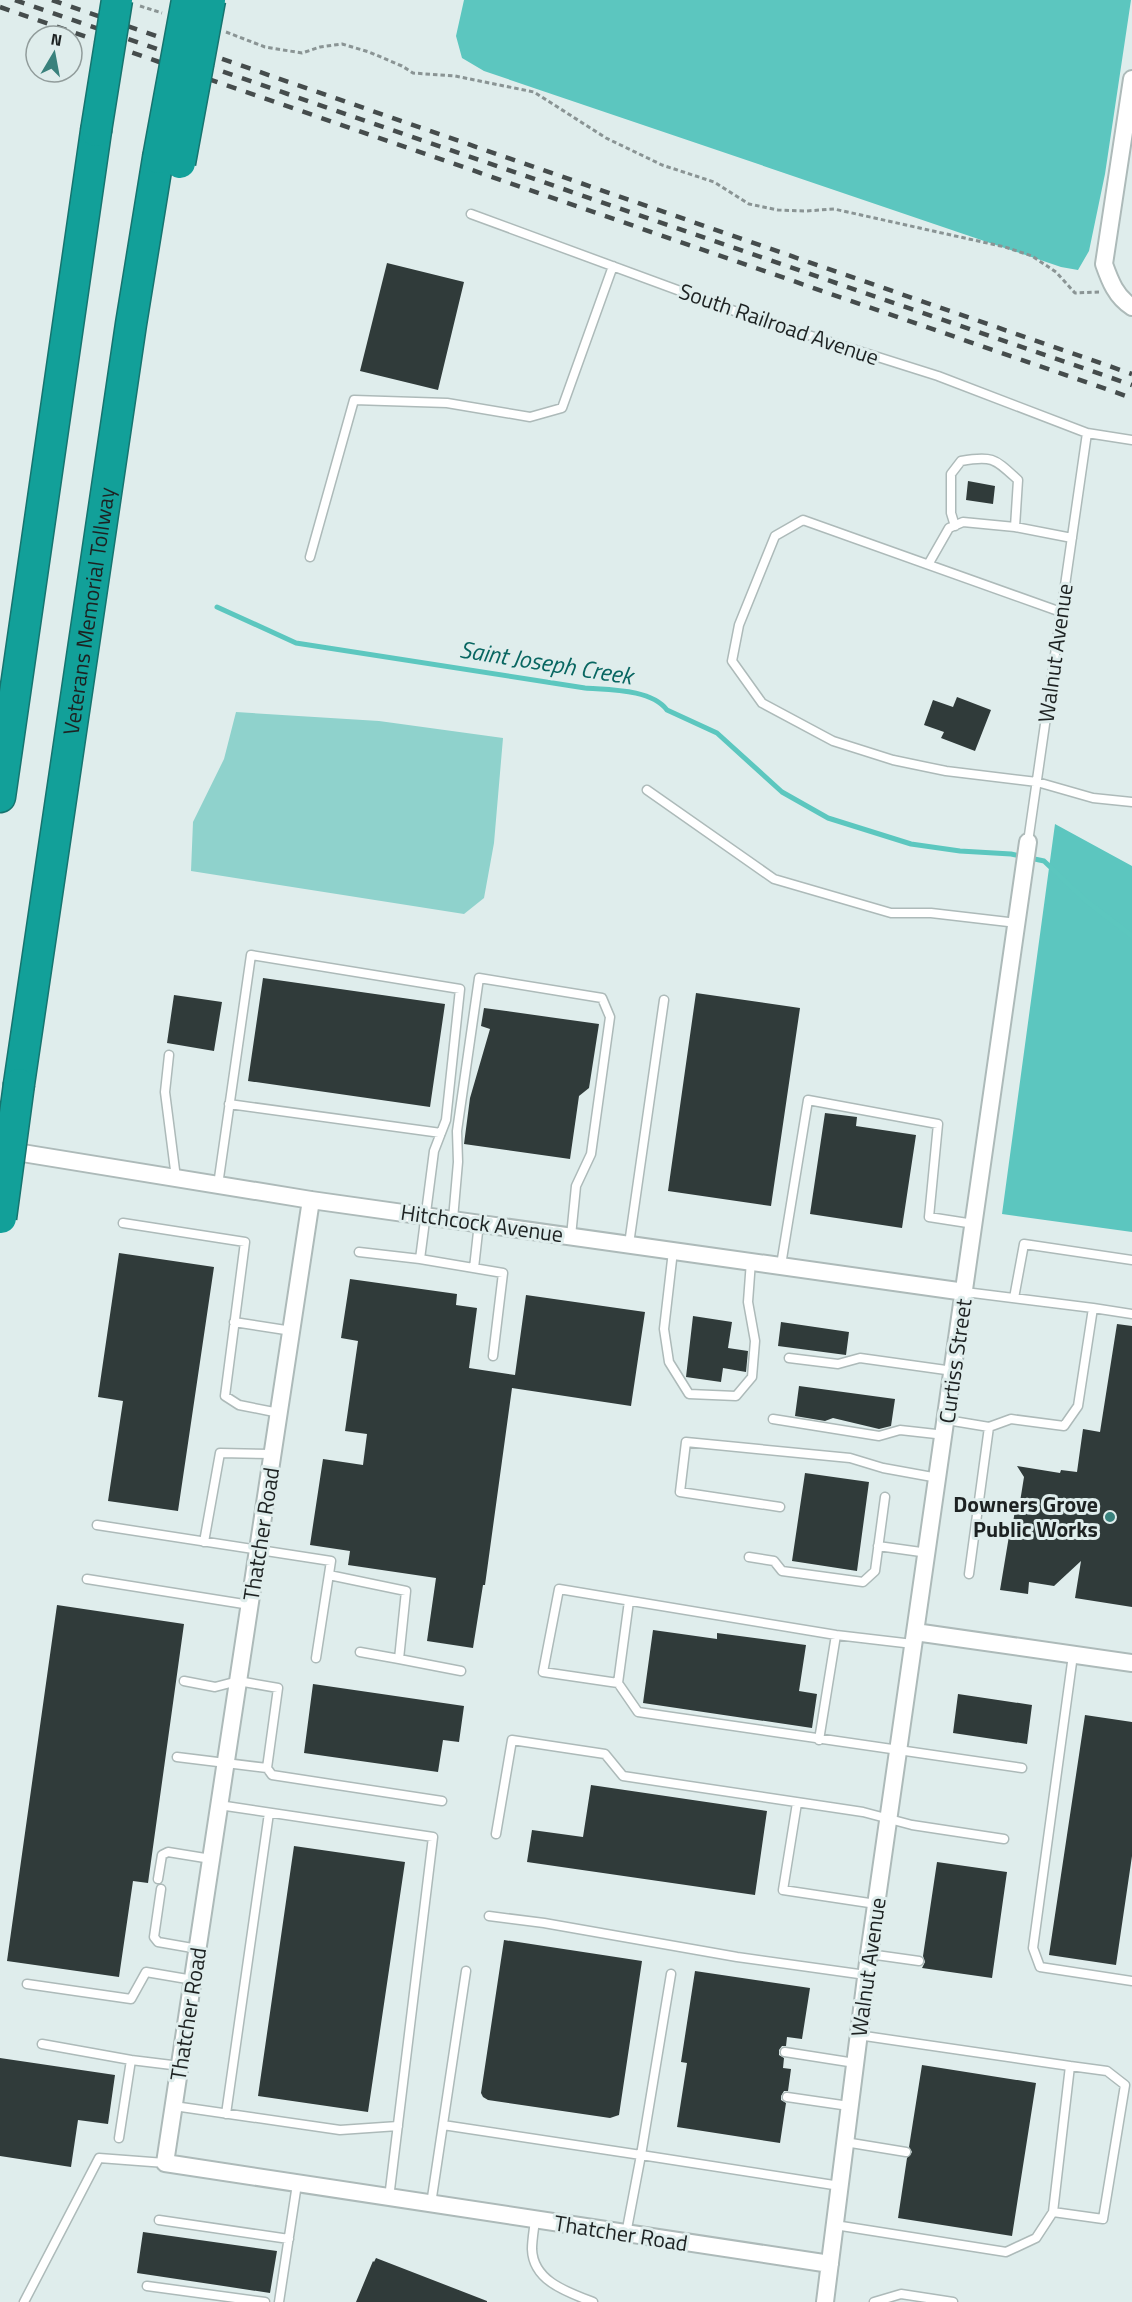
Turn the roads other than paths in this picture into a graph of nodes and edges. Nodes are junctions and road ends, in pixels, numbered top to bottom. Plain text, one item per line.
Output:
1 (210, 0) edge
2 (123, 2) edge
3 (176, 7) edge
4 (1132, 79) edge
5 (169, 161) junction
6 (471, 214) dead end
7 (613, 266) junction
8 (1132, 307) edge
9 (1087, 434) junction
10 (1132, 440) edge
11 (955, 526) junction
12 (1015, 527) junction
13 (1072, 538) junction
14 (310, 557) dead end
15 (929, 564) junction
16 (1061, 612) junction
17 (1037, 782) junction
18 (647, 790) dead end
19 (0, 797) edge
20 (1132, 802) edge
21 (1028, 842) joint
22 (1024, 873) joint
23 (1017, 923) junction
24 (664, 1000) dead end
25 (169, 1054) dead end
26 (229, 1104) junction
27 (441, 1133) junction
28 (0, 1149) edge
29 (176, 1178) junction
30 (218, 1185) junction
31 (311, 1200) junction
32 (426, 1216) junction
33 (0, 1220) edge
34 (453, 1220) junction
35 (123, 1223) dead end
36 (479, 1223) junction
37 (974, 1224) junction
38 (571, 1236) junction
39 (629, 1244) junction
40 (673, 1250) junction
41 (359, 1252) dead end
42 (420, 1259) junction
43 (1132, 1260) edge
44 (752, 1261) junction
45 (780, 1265) junction
46 (474, 1268) junction
47 (964, 1292) junction
48 (1014, 1298) junction
49 (1093, 1308) junction
50 (1132, 1314) edge
51 (234, 1322) junction
52 (292, 1331) junction
53 (492, 1356) dead end
54 (789, 1358) dead end
55 (953, 1371) junction
56 (279, 1413) junction
57 (773, 1419) dead end
58 (946, 1427) junction
59 (989, 1427) junction
60 (273, 1454) junction
61 (939, 1478) junction
62 (885, 1497) dead end
63 (780, 1507) dead end
64 (97, 1525) dead end
65 (204, 1542) junction
66 (878, 1546) junction
67 (258, 1550) junction
68 (928, 1553) junction
69 (749, 1557) dead end
70 (969, 1574) dead end
71 (329, 1575) junction
72 (87, 1579) dead end
73 (629, 1601) junction
74 (250, 1605) junction
75 (836, 1635) junction
76 (914, 1638) junction
77 (360, 1652) dead end
78 (1073, 1655) junction
79 (316, 1658) dead end
80 (399, 1659) junction
81 (1132, 1663) edge
82 (461, 1671) dead end
83 (184, 1681) dead end
84 (238, 1681) junction
85 (618, 1683) junction
86 (819, 1740) junction
87 (898, 1750) junction
88 (177, 1757) dead end
89 (226, 1763) junction
90 (267, 1768) junction
91 (1022, 1768) dead end
92 (442, 1801) dead end
93 (797, 1803) junction
94 (219, 1805) junction
95 (269, 1813) junction
96 (889, 1819) junction
97 (496, 1834) dead end
98 (1004, 1839) dead end
99 (211, 1859) junction
100 (158, 1879) dead end
101 (161, 1889) dead end
102 (876, 1904) junction
103 (489, 1916) dead end
104 (198, 1948) junction
105 (869, 1954) junction
106 (919, 1961) dead end
107 (466, 1971) dead end
108 (671, 1974) dead end
109 (866, 1976) junction
110 (193, 1980) junction
111 (1132, 1982) edge
112 (27, 1984) dead end
113 (858, 2035) junction
114 (42, 2044) dead end
115 (785, 2052) dead end
116 (131, 2060) junction
117 (855, 2063) junction
118 (180, 2066) junction
119 (1070, 2066) junction
120 (787, 2097) dead end
121 (174, 2106) junction
122 (849, 2106) junction
123 (226, 2114) junction
124 (443, 2125) junction
125 (398, 2126) junction
126 (119, 2138) dead end
127 (845, 2142) junction
128 (906, 2152) dead end
129 (641, 2155) junction
130 (165, 2163) junction
131 (297, 2184) junction
132 (840, 2186) junction
133 (389, 2198) junction
134 (431, 2204) junction
135 (1053, 2212) junction
136 (159, 2220) dead end
137 (535, 2220) junction
138 (836, 2225) junction
139 (626, 2234) junction
140 (289, 2239) junction
141 (830, 2264) junction
142 (147, 2286) dead end
143 (24, 2302) edge
144 (265, 2302) edge
145 (279, 2302) edge
146 (593, 2302) edge
147 (825, 2302) edge
148 (874, 2302) edge
149 (953, 2302) edge

1 - 5 highway, bridge
2 - 19 highway, bridge
3 - 5 highway, Veterans Memorial Tollway, bridge
4 - 8 street
5 - 33 highway, Veterans Memorial Tollway, bridge
6 - 7 lane, South Railroad Avenue
7 - 9 lane, South Railroad Avenue
7 - 14 lane
9 - 10 lane, South Railroad Avenue
9 - 13 lane, Walnut Avenue
11 - 12 lane
11 - 12 lane
11 - 15 lane
12 - 13 lane
13 - 16 lane, Walnut Avenue
15 - 16 lane
15 - 17 lane
16 - 17 lane, Walnut Avenue
17 - 20 lane
17 - 21 lane, Walnut Avenue
18 - 23 lane
21 - 22 street, Walnut Avenue
22 - 23 street, Curtiss Street
23 - 37 street, Curtiss Street
24 - 39 lane
25 - 29 lane
26 - 27 lane
26 - 27 lane
26 - 30 lane
27 - 32 lane
28 - 29 street, Hitchcock Avenue
29 - 30 street, Hitchcock Avenue
30 - 31 street, Hitchcock Avenue
31 - 32 street, Hitchcock Avenue
31 - 52 street, Thatcher Road
32 - 34 street, Hitchcock Avenue
32 - 42 lane
34 - 36 street, Hitchcock Avenue
34 - 38 lane
35 - 51 lane
36 - 38 street, Hitchcock Avenue
36 - 46 lane
37 - 45 lane
37 - 47 street, Curtiss Street
38 - 39 street, Hitchcock Avenue
39 - 40 street, Hitchcock Avenue
40 - 44 street, Hitchcock Avenue
40 - 44 lane
41 - 42 lane
42 - 46 lane
43 - 48 lane
44 - 45 street, Hitchcock Avenue
45 - 47 street, Hitchcock Avenue
46 - 53 lane
47 - 48 lane
47 - 55 street, Curtiss Street
48 - 49 lane
49 - 50 lane
49 - 59 lane
51 - 52 lane
51 - 56 lane
52 - 56 street, Thatcher Road
54 - 55 lane
55 - 58 street, Curtiss Street
56 - 60 street, Thatcher Road
57 - 58 lane
58 - 59 lane
58 - 61 street, Curtiss Street
59 - 70 lane
60 - 65 lane
60 - 67 street, Thatcher Road
61 - 63 lane
61 - 68 street, Curtiss Street
62 - 66 lane
64 - 65 lane
65 - 67 lane
66 - 68 lane
66 - 69 lane
67 - 71 lane
67 - 74 street, Thatcher Road
68 - 76 street, Curtiss Street
71 - 79 lane
71 - 80 lane
72 - 74 lane
73 - 75 lane
73 - 85 lane
73 - 85 lane
74 - 84 street, Thatcher Road
75 - 76 lane
75 - 86 lane
76 - 78 street
76 - 87 street, Walnut Avenue
77 - 80 lane
78 - 81 street
78 - 111 lane
80 - 82 lane
83 - 84 lane
84 - 89 street, Thatcher Road
84 - 90 lane
85 - 86 lane
86 - 87 lane
87 - 91 lane
87 - 96 street, Walnut Avenue
88 - 89 lane
89 - 90 lane
89 - 94 street, Thatcher Road
90 - 92 lane
93 - 96 lane
93 - 97 lane
93 - 102 lane
94 - 95 lane
94 - 99 street, Thatcher Road
95 - 123 lane
95 - 125 lane
96 - 98 lane
96 - 102 street, Walnut Avenue
99 - 100 lane
99 - 104 street, Thatcher Road
101 - 104 lane
102 - 105 street, Walnut Avenue
103 - 109 lane
104 - 110 street, Thatcher Road
105 - 106 lane
105 - 109 street, Walnut Avenue
107 - 124 lane
108 - 129 lane
109 - 113 street, Walnut Avenue
110 - 112 lane
110 - 118 street, Thatcher Road
113 - 117 street, Walnut Avenue
113 - 119 lane
114 - 116 lane
115 - 117 lane
116 - 118 lane
116 - 126 lane
117 - 122 street, Walnut Avenue
118 - 121 street, Thatcher Road
119 - 135 lane
119 - 135 lane
120 - 122 lane
121 - 123 lane
121 - 130 street, Thatcher Road
122 - 127 street, Walnut Avenue
123 - 125 lane
124 - 129 lane
124 - 134 lane
125 - 133 lane
127 - 128 lane
127 - 132 street, Walnut Avenue
129 - 132 lane
129 - 139 lane
130 - 131 street, Thatcher Road
130 - 143 lane
131 - 133 street, Thatcher Road
131 - 140 lane
132 - 138 street, Walnut Avenue
133 - 134 street, Thatcher Road
134 - 137 street, Thatcher Road
135 - 138 lane
136 - 140 lane
137 - 139 street, Thatcher Road
137 - 146 lane
138 - 141 street, Walnut Avenue
139 - 141 street, Thatcher Road
140 - 145 lane
141 - 147 street, Walnut Avenue
142 - 144 lane
148 - 149 lane

